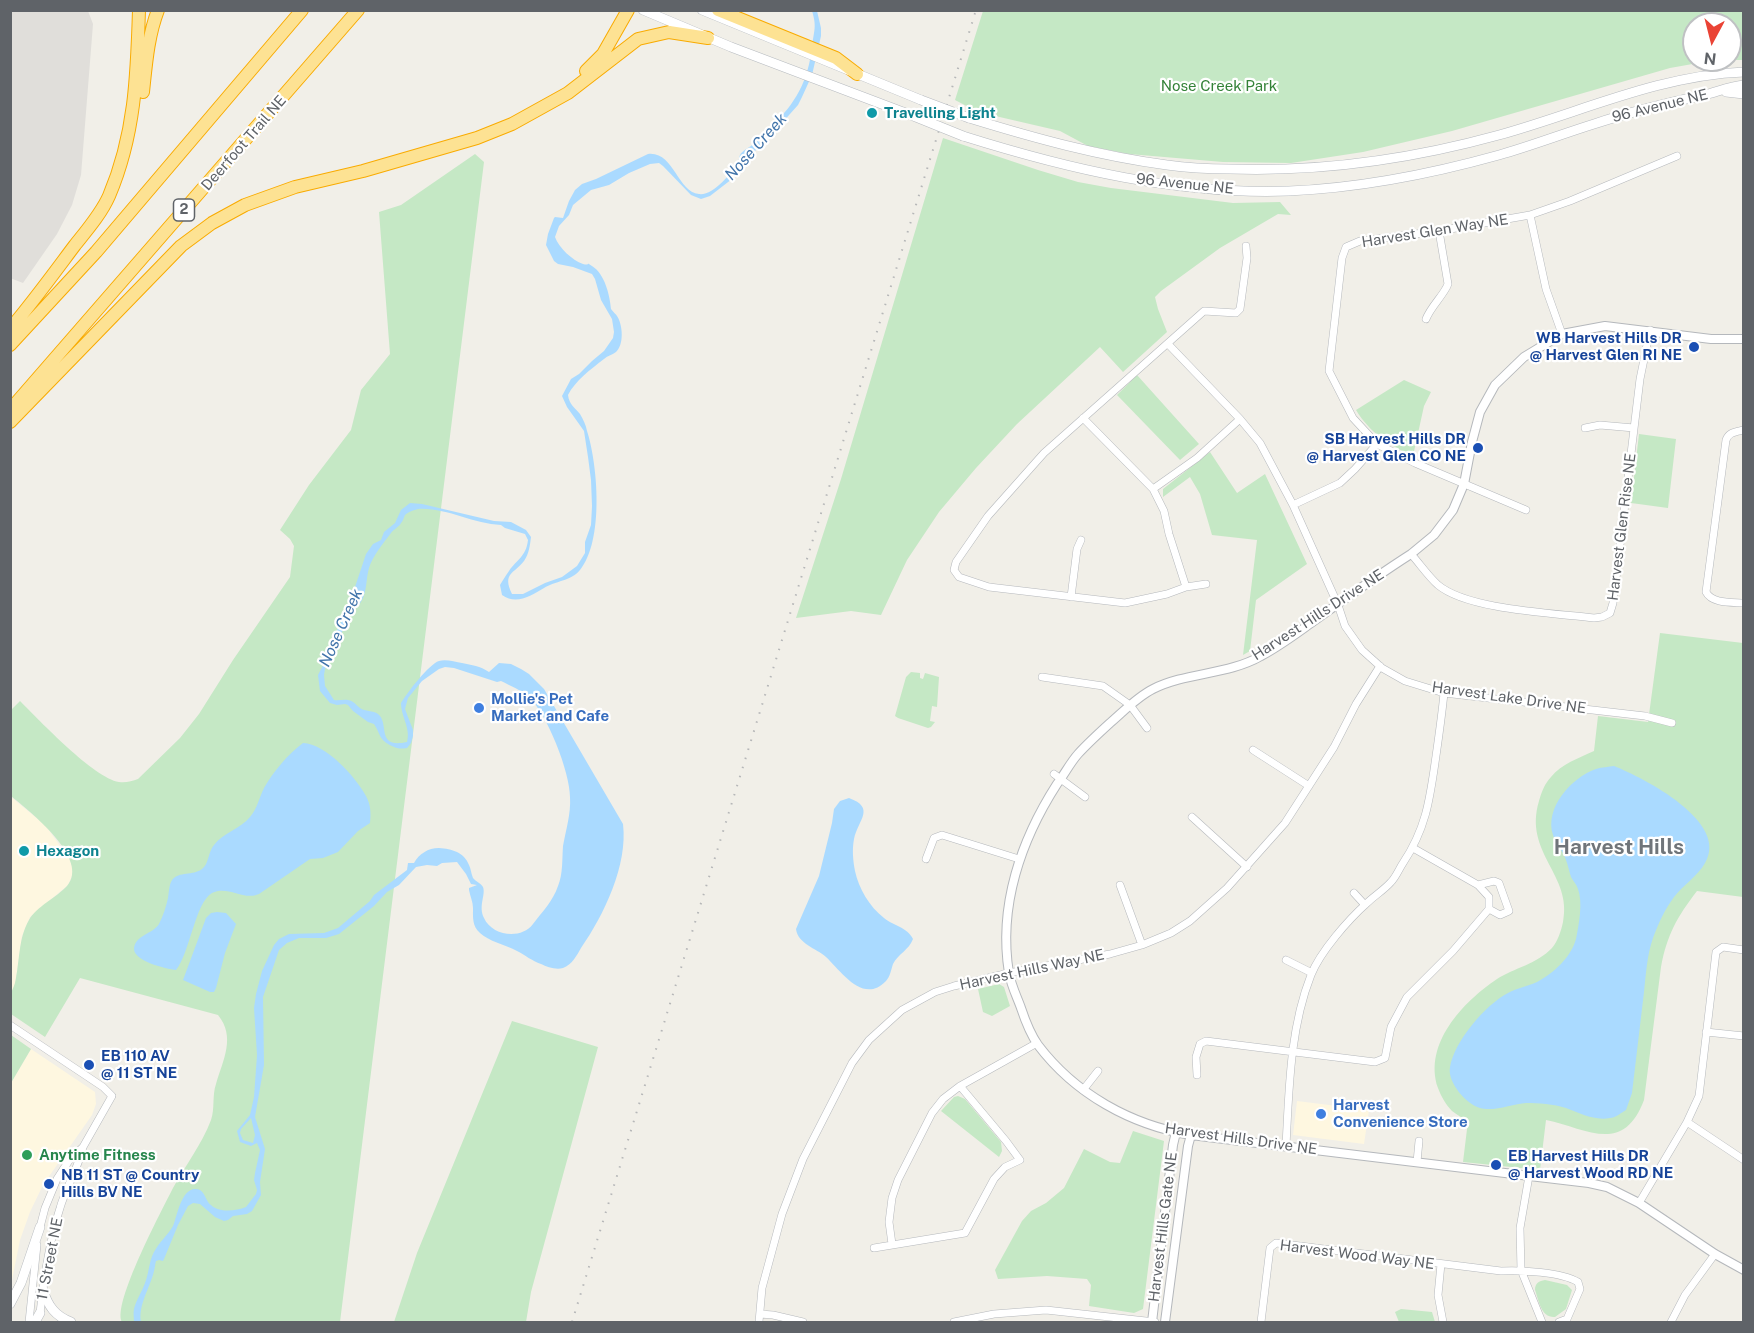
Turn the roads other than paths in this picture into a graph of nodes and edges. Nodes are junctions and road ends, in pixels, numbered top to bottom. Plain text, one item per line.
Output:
1 (140, 10) edge
2 (158, 10) edge
3 (302, 10) edge
4 (358, 10) edge
5 (628, 10) edge
6 (643, 10) edge
7 (702, 10) edge
8 (718, 10) edge
9 (771, 35) junction
10 (708, 38) junction
11 (1743, 72) edge
12 (856, 74) joint
13 (1743, 85) edge
14 (1721, 91) junction
15 (1743, 94) edge
16 (542, 109) junction
17 (1496, 136) junction
18 (1502, 154) junction
19 (1677, 156) dead end
20 (108, 198) junction
21 (1530, 215) junction
22 (1439, 231) junction
23 (1246, 246) dead end
24 (1426, 319) dead end
25 (10, 329) edge
26 (1650, 330) junction
27 (1562, 334) junction
28 (1743, 339) edge
29 (1168, 344) junction
30 (10, 345) edge
31 (10, 410) edge
32 (1083, 418) junction
33 (1240, 419) junction
34 (10, 422) edge
35 (1585, 428) dead end
36 (1634, 428) junction
37 (1743, 430) edge
38 (1377, 444) junction
39 (1464, 484) junction
40 (1153, 489) junction
41 (1293, 505) junction
42 (1526, 510) dead end
43 (1081, 540) dead end
44 (1411, 554) junction
45 (1206, 584) dead end
46 (1186, 587) junction
47 (1071, 597) junction
48 (1743, 603) edge
49 (1338, 605) junction
50 (1380, 666) junction
51 (1042, 677) dead end
52 (1444, 693) junction
53 (1130, 705) junction
54 (1672, 723) dead end
55 (1147, 728) dead end
56 (1253, 750) dead end
57 (1057, 777) junction
58 (1309, 786) junction
59 (1085, 797) dead end
60 (1192, 817) dead end
61 (1413, 848) junction
62 (926, 859) dead end
63 (1019, 859) junction
64 (1247, 867) junction
65 (1120, 885) dead end
66 (1478, 885) junction
67 (1354, 893) dead end
68 (1365, 905) junction
69 (1489, 909) junction
70 (1142, 945) junction
71 (1743, 950) edge
72 (1286, 960) dead end
73 (1009, 973) junction
74 (1312, 973) junction
75 (10, 1025) edge
76 (1706, 1032) junction
77 (1743, 1036) edge
78 (1037, 1043) junction
79 (1294, 1052) junction
80 (1098, 1071) dead end
81 (1197, 1075) dead end
82 (960, 1086) junction
83 (1083, 1090) junction
84 (1687, 1122) junction
85 (1176, 1132) junction
86 (1191, 1135) junction
87 (1419, 1141) dead end
88 (1286, 1146) junction
89 (83, 1147) junction
90 (1743, 1160) edge
91 (1417, 1162) junction
92 (1529, 1176) junction
93 (1639, 1203) junction
94 (40, 1227) junction
95 (892, 1244) junction
96 (874, 1248) dead end
97 (1715, 1254) junction
98 (1441, 1264) junction
99 (1521, 1270) junction
100 (1743, 1270) edge
101 (43, 1290) junction
102 (10, 1304) edge
103 (40, 1312) joint
104 (760, 1318) edge
105 (1153, 1322) edge
106 (29, 1323) edge
107 (35, 1323) edge
108 (70, 1323) edge
109 (803, 1323) edge
110 (954, 1323) edge
111 (1165, 1323) edge
112 (1261, 1323) edge
113 (1443, 1323) edge
114 (1542, 1323) edge
115 (1559, 1323) edge
116 (1671, 1323) edge

1 - 20 highway
2 - 20 highway
3 - 30 highway
4 - 31 highway, Deerfoot Trail NE / 2
5 - 16 highway
6 - 10 main road, 96 Avenue NE
7 - 9 main road
8 - 9 highway
9 - 12 highway
10 - 16 highway
10 - 18 main road, 96 Avenue NE, bridge
11 - 17 main road, 96 Avenue NE
12 - 17 main road, 96 Avenue NE, bridge
13 - 14 main road, 96 Avenue NE
14 - 15 main road
14 - 18 main road, 96 Avenue NE
16 - 34 highway
17 - 18 main road
19 - 21 street
20 - 25 highway
21 - 22 street, Harvest Glen Way NE
21 - 27 street, Harvest Glen Way NE
22 - 24 street
22 - 38 street, Harvest Glen Way NE
23 - 29 street
26 - 27 street, Harvest Hills Drive NE
26 - 28 street, Harvest Hills Drive NE
26 - 36 street, Harvest Glen Rise NE
27 - 39 street, Harvest Hills Drive NE
29 - 32 street
29 - 33 street, Harvest Lake Drive NE
32 - 40 street
32 - 47 street
33 - 40 street
33 - 41 street, Harvest Lake Drive NE
35 - 36 street
36 - 44 street, Harvest Glen Rise NE
37 - 48 street
38 - 39 street, Harvest Glen Way NE
38 - 41 street
39 - 42 street, Harvest Glen Way NE
39 - 44 street, Harvest Hills Drive NE
40 - 46 street
41 - 49 street, Harvest Lake Drive NE
43 - 47 street
44 - 49 street, Harvest Hills Drive NE
45 - 46 street
46 - 47 street
49 - 50 street, Harvest Lake Drive NE
49 - 53 street, Harvest Hills Drive NE
50 - 52 street, Harvest Lake Drive NE
50 - 58 street, Harvest Hills Way NE
51 - 53 street
52 - 54 street, Harvest Lake Drive NE
52 - 61 street
53 - 55 street
53 - 57 street, Harvest Hills Drive NE
56 - 58 street
57 - 59 street
57 - 63 street, Harvest Hills Drive NE
58 - 64 street, Harvest Hills Way NE
60 - 64 street
61 - 66 street
61 - 68 street
62 - 63 street
63 - 73 street, Harvest Hills Drive NE
64 - 70 street, Harvest Hills Way NE
65 - 70 street
66 - 69 street
66 - 69 street
67 - 68 street
68 - 74 street
69 - 79 street
70 - 73 street, Harvest Hills Way NE
71 - 76 street
72 - 74 street
73 - 78 street, Harvest Hills Drive NE
73 - 104 street, Harvest Hills Way NE
74 - 79 street
75 - 89 street
76 - 77 street
76 - 84 street
78 - 82 street
78 - 83 street, Harvest Hills Drive NE
79 - 81 street
79 - 88 street
80 - 83 street
82 - 95 street
82 - 95 street
83 - 85 street, Harvest Hills Drive NE
84 - 90 street
84 - 93 street
85 - 86 street, Harvest Hills Drive NE
85 - 105 street, Harvest Hills Gate NE
86 - 88 street, Harvest Hills Drive NE
86 - 111 street, Harvest Hills Gate NE
87 - 91 street
88 - 91 street, Harvest Hills Drive NE
89 - 94 street, 11 Street NE
89 - 101 street, 11 Street NE
91 - 92 street, Harvest Hills Drive NE
92 - 93 street, Harvest Hills Drive NE
92 - 99 street
93 - 97 street, Harvest Hills Drive NE
94 - 102 main road
94 - 106 street, 11 Street NE
95 - 96 street
97 - 100 street, Harvest Hills Drive NE
97 - 116 street
98 - 99 street, Harvest Wood Way NE
98 - 112 street, Harvest Wood Way NE
98 - 113 street
99 - 114 street
99 - 115 street, Harvest Wood Way NE
101 - 103 street, 11 Street NE
101 - 108 main road
103 - 107 main road
104 - 109 street
105 - 110 street

